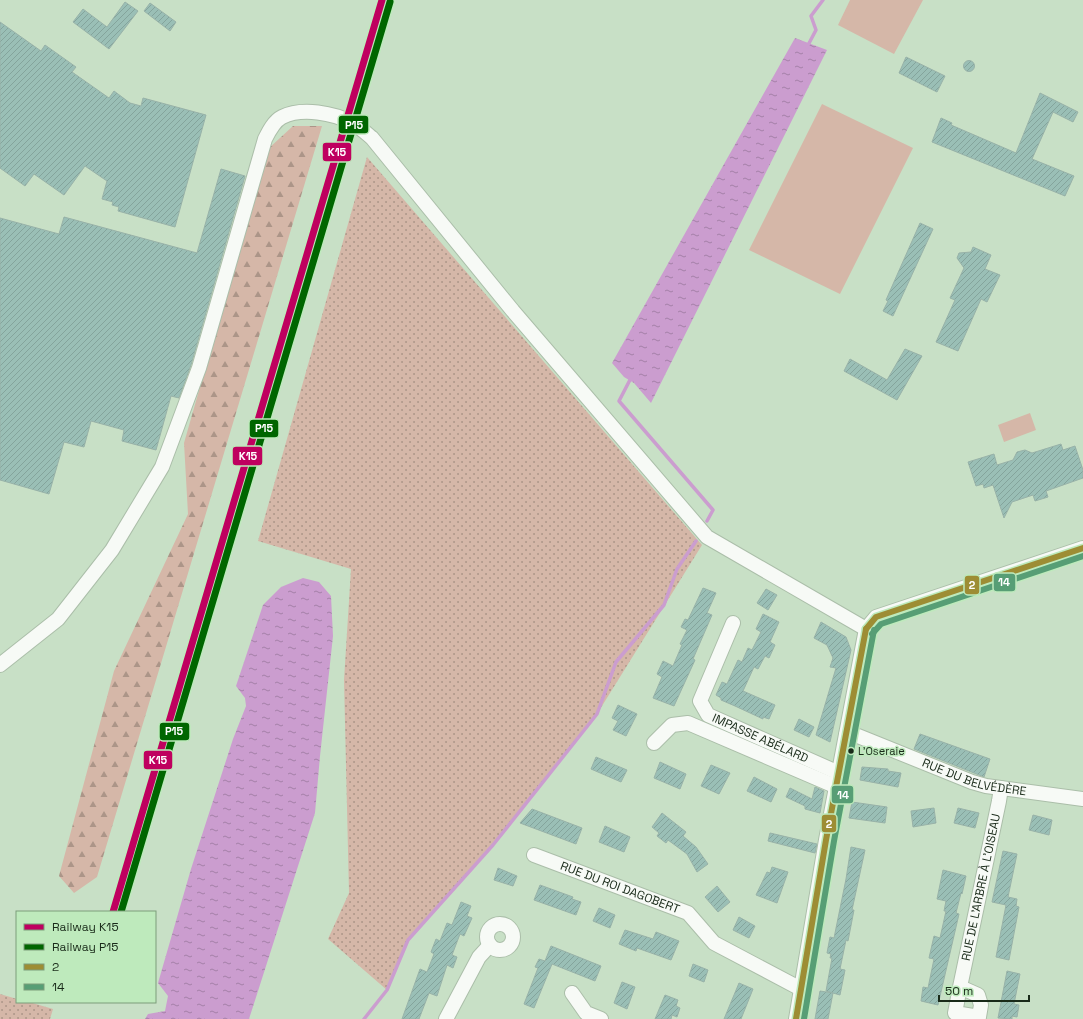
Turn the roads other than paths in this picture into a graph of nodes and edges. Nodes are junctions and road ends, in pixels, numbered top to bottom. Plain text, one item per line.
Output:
1 (1083, 548) edge
2 (733, 623) dead end
3 (866, 629) junction
4 (0, 665) edge
5 (846, 735) junction
6 (654, 743) dead end
7 (839, 773) junction
8 (836, 787) junction
9 (1001, 788) junction
10 (1083, 799) edge
11 (534, 855) dead end
12 (490, 945) dead end
13 (960, 987) dead end
14 (801, 989) junction
15 (572, 993) dead end
16 (446, 1019) edge
17 (600, 1019) edge
18 (796, 1019) edge

1 - 3 street
2 - 7 street, IMPASSE ABÉLARD
3 - 4 street
3 - 5 street
5 - 7 street
5 - 9 street, RUE DU BELVÉDÈRE
6 - 8 street
7 - 8 street
8 - 14 street
9 - 10 street, RUE DU BELVÉDÈRE
9 - 13 street, RUE DE L'ARBRE À L'OISEAU
11 - 14 street, RUE DU ROI DAGOBERT
12 - 16 street
14 - 18 street
15 - 17 street

